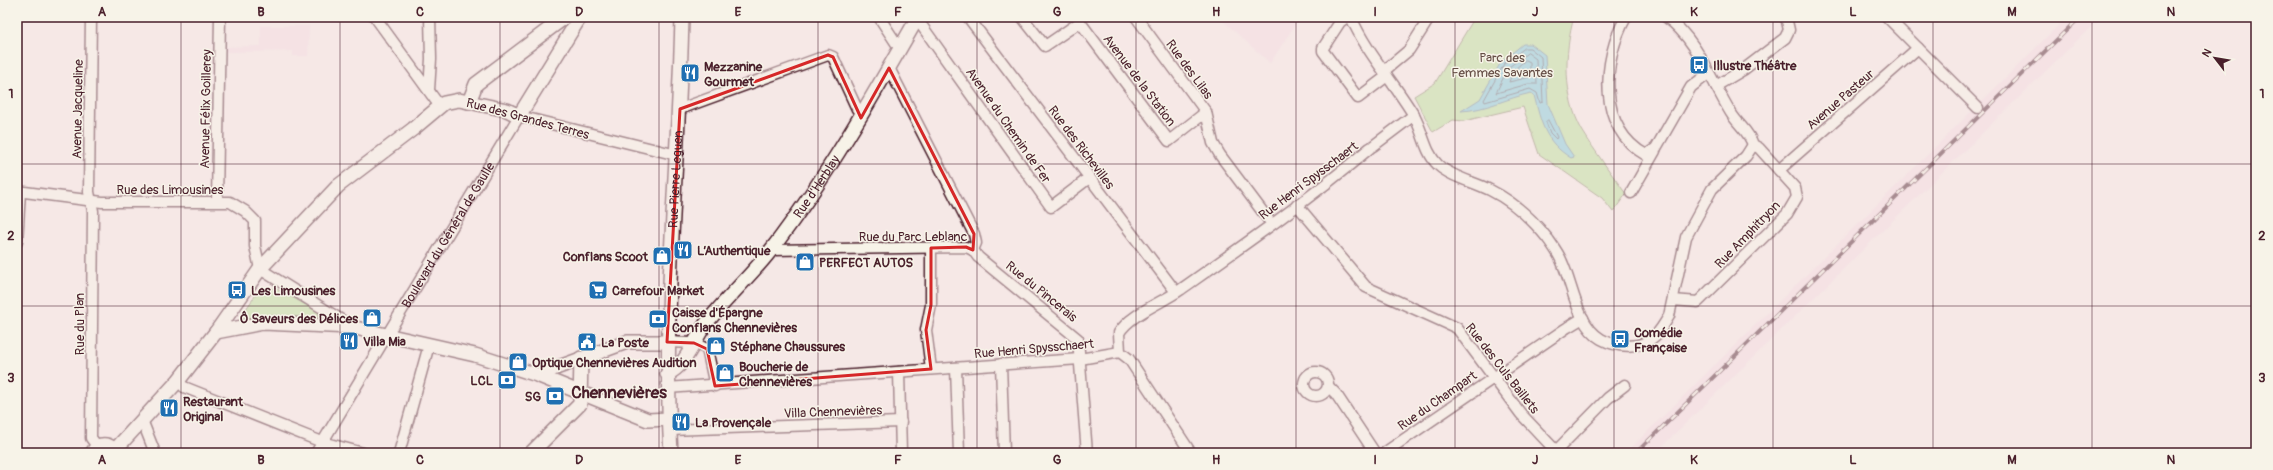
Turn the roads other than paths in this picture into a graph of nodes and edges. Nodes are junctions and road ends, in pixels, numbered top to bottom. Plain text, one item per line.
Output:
1 (91, 17) edge
2 (220, 17) edge
3 (376, 17) edge
4 (430, 17) edge
5 (565, 17) edge
6 (682, 17) edge
7 (879, 17) edge
8 (968, 17) edge
9 (1022, 17) edge
10 (1136, 17) edge
11 (1347, 17) edge
12 (1351, 17) edge
13 (1430, 17) edge
14 (1626, 17) edge
15 (1786, 17) edge
16 (1887, 17) edge
17 (579, 18) edge
18 (918, 18) edge
19 (1670, 18) edge
20 (1918, 48) junction
21 (900, 49) junction
22 (431, 68) junction
23 (889, 68) junction
24 (416, 73) junction
25 (1385, 74) junction
26 (1708, 74) junction
27 (1716, 86) junction
28 (429, 90) junction
29 (469, 102) junction
30 (439, 105) junction
31 (1978, 108) dead end
32 (680, 109) junction
33 (864, 112) junction
34 (1206, 112) junction
35 (1414, 115) junction
36 (519, 116) junction
37 (1753, 145) junction
38 (1656, 148) junction
39 (677, 155) junction
40 (1779, 170) junction
41 (1089, 178) junction
42 (18, 191) edge
43 (1631, 193) dead end
44 (90, 201) junction
45 (217, 201) junction
46 (1297, 205) junction
47 (1268, 219) dead end
48 (17, 242) edge
49 (931, 248) junction
50 (771, 250) junction
51 (973, 250) junction
52 (260, 269) junction
53 (1176, 292) junction
54 (1673, 300) junction
55 (233, 306) junction
56 (326, 311) junction
57 (1583, 318) junction
58 (322, 324) junction
59 (241, 327) junction
60 (351, 327) junction
61 (216, 332) junction
62 (387, 335) junction
63 (667, 342) junction
64 (694, 343) junction
65 (430, 345) junction
66 (1120, 352) junction
67 (581, 358) junction
68 (1080, 359) junction
69 (1001, 364) junction
70 (956, 368) junction
71 (931, 369) junction
72 (899, 372) junction
73 (667, 374) junction
74 (537, 375) junction
75 (1494, 377) junction
76 (178, 381) junction
77 (1625, 384) dead end
78 (715, 386) junction
79 (1328, 387) dead end
80 (667, 388) junction
81 (581, 393) junction
82 (142, 420) junction
83 (901, 422) junction
84 (669, 424) junction
85 (322, 442) junction
86 (95, 450) edge
87 (115, 452) edge
88 (155, 453) edge
89 (316, 453) edge
90 (363, 453) edge
91 (399, 453) edge
92 (531, 453) edge
93 (671, 453) edge
94 (901, 453) edge
95 (959, 453) edge
96 (1004, 453) edge
97 (1087, 453) edge
98 (1191, 453) edge
99 (1375, 453) edge
100 (1384, 453) edge

1 - 44 street, Avenue Jacqueline
2 - 45 street, Avenue Félix Goillerey
3 - 24 street
4 - 22 street
5 - 29 main road
6 - 32 main road, Rue Pierre Leguen
7 - 21 street
8 - 41 street, Rue des Richevilles
9 - 34 street, Avenue de la Station
10 - 34 street, Rue des Lilas
11 - 25 street
12 - 25 street
13 - 25 street
14 - 38 street
15 - 27 street
16 - 20 street
17 - 36 main road, Boulevard du Général de Gaulle
18 - 21 main road, Rue d'Herblay
18 - 41 street, Avenue du Chemin de Fer
19 - 26 street
20 - 31 street
20 - 40 street, Avenue Pasteur
21 - 23 main road, Rue d'Herblay
22 - 24 street
22 - 28 street
23 - 33 main road, Rue d'Herblay
23 - 51 street, Rue du Parc Leblanc
24 - 28 street
25 - 35 street
26 - 27 street
26 - 38 street
27 - 37 street
28 - 30 street
29 - 30 main road, Rue des Grandes Terres
29 - 36 main road, Rue des Grandes Terres
30 - 52 main road
32 - 33 street
32 - 39 main road, Rue Pierre Leguen
33 - 50 main road, Rue d'Herblay
34 - 47 street, Rue des Lilas
35 - 46 street, Rue Henri Spysschaert
35 - 57 street
36 - 39 street, Rue des Grandes Terres
36 - 62 street, Boulevard du Général de Gaulle
37 - 40 street, Rue Amphitryon
37 - 54 street
38 - 43 street
39 - 63 main road, Rue Pierre Leguen
40 - 54 street, Rue Amphitryon
41 - 53 street, Rue des Richevilles
42 - 44 street, Rue des Limousines
42 - 48 street
44 - 45 street, Rue des Limousines
44 - 86 street, Rue du Plan
45 - 52 street, Rue des Limousines
46 - 53 street, Rue Henri Spysschaert
46 - 75 street, Rue des Culs Baillets
49 - 50 street, Rue du Parc Leblanc
49 - 51 street, Rue du Parc Leblanc
49 - 71 street
50 - 64 main road, Rue d'Herblay
51 - 68 street, Rue du Pincerais
52 - 55 main road
52 - 56 street
53 - 66 street, Rue Henri Spysschaert
54 - 57 street
55 - 59 main road
55 - 61 main road
56 - 58 street
56 - 60 street
57 - 75 street, Rue du Champart
58 - 59 main road
58 - 60 main road
59 - 61 main road
60 - 62 main road
61 - 76 main road
62 - 65 main road
62 - 85 street, Boulevard du Général de Gaulle
63 - 64 street
63 - 67 main road
63 - 73 main road, Rue Pierre Leguen
64 - 73 main road, Rue d'Herblay
64 - 78 street
65 - 74 main road
65 - 91 street
66 - 68 street, Rue Henri Spysschaert
66 - 98 street
67 - 74 main road
67 - 81 main road
68 - 69 street, Rue Henri Spysschaert
68 - 97 street, Rue du Pincerais
69 - 70 street, Rue Henri Spysschaert
69 - 96 street
70 - 71 street, Rue Henri Spysschaert
70 - 95 street
71 - 72 street, Rue Henri Spysschaert
72 - 78 street, Rue Henri Spysschaert
72 - 83 street, Villa Chennevières
73 - 80 main road, Rue Pierre Leguen
74 - 81 main road
75 - 77 street, Rue des Culs Baillets
75 - 100 street, Rue du Champart
76 - 82 main road
76 - 85 street
78 - 80 street, Rue Henri Spysschaert
79 - 99 street
80 - 84 main road, Rue Pierre Leguen
81 - 84 main road
81 - 92 main road
82 - 87 main road
82 - 88 street
83 - 84 street, Villa Chennevières
83 - 94 street, Villa Chennevières
84 - 93 main road, Rue Pierre Leguen
85 - 89 street, Boulevard du Général de Gaulle
85 - 90 street
86 - 87 main road

